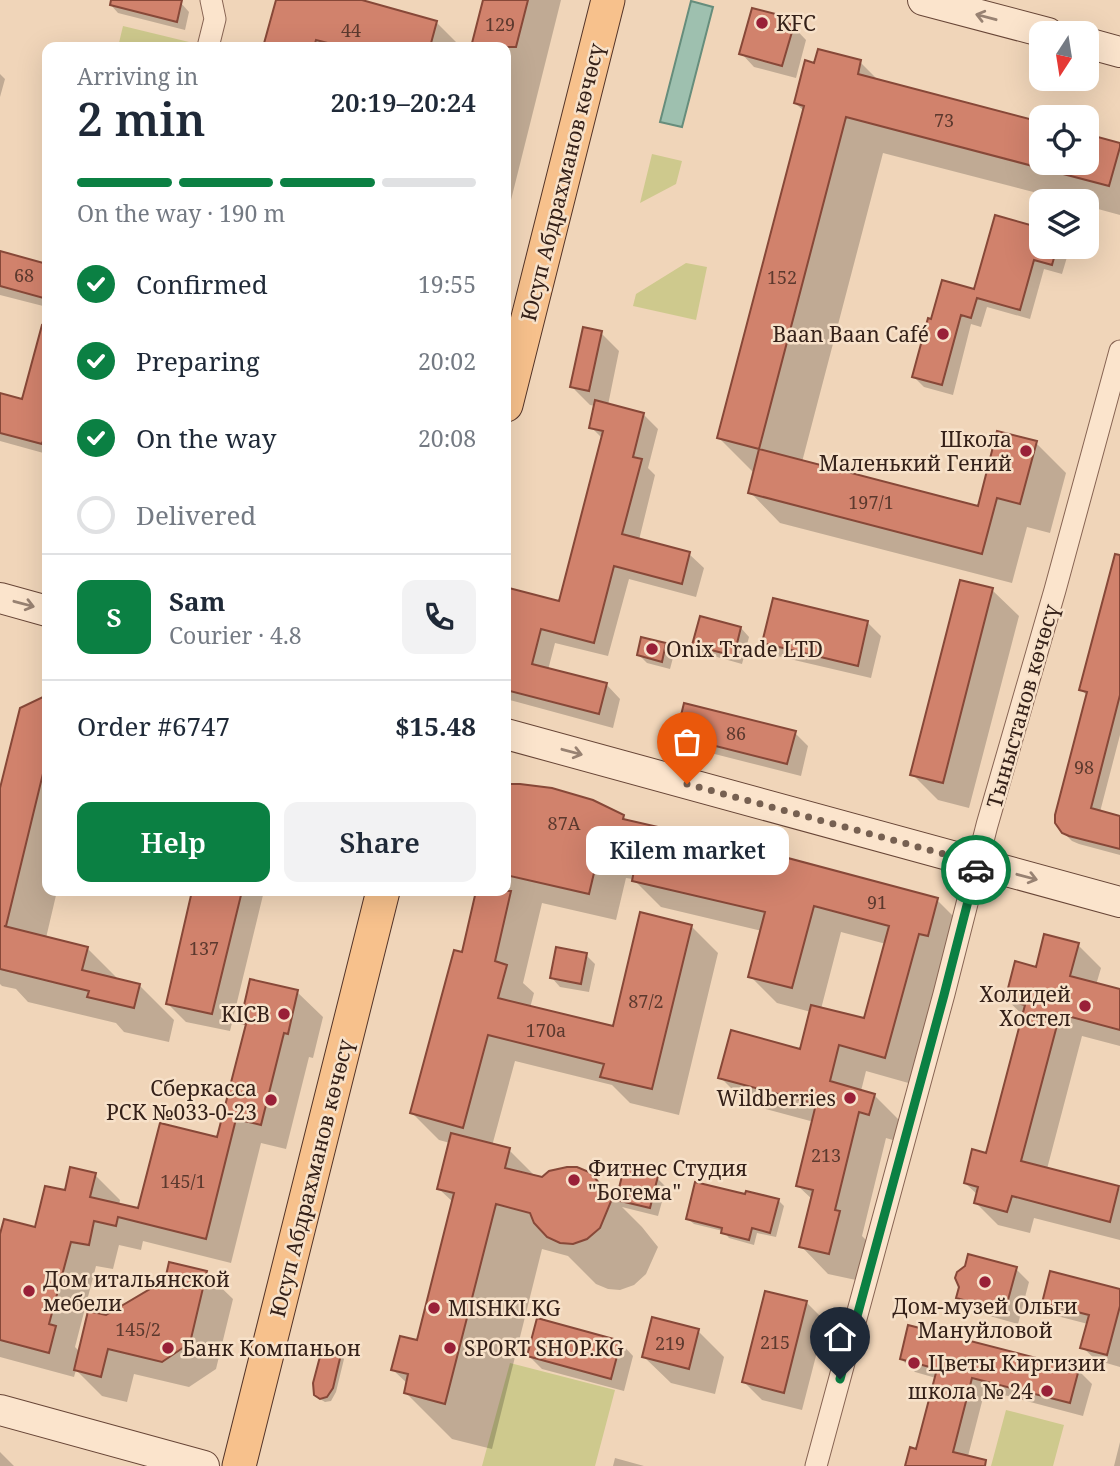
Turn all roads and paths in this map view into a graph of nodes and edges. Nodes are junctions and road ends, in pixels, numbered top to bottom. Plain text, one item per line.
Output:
1 (211, 0) edge
2 (608, 0) edge
3 (923, 0) edge
4 (1029, 28) edge
5 (209, 42) edge
6 (1099, 46) edge
7 (1120, 52) edge
8 (1120, 351) edge
9 (511, 374) edge
10 (0, 598) edge
11 (42, 610) edge
12 (511, 735) edge
13 (977, 863) junction
14 (382, 896) edge
15 (1120, 902) edge
16 (0, 1410) edge
17 (204, 1466) edge
18 (239, 1466) edge
19 (816, 1466) edge

1 - 5 street
2 - 9 main road, Юсуп Абдрахманов көчөсү
4 -> 3 main road
6 - 7 main road
8 - 13 street, Тыныстанов көчөсү
10 -> 11 main road
12 -> 13 main road
13 -> 15 main road
13 - 19 street, Тыныстанов көчөсү
14 - 18 main road, Юсуп Абдрахманов көчөсү
16 - 17 main road

